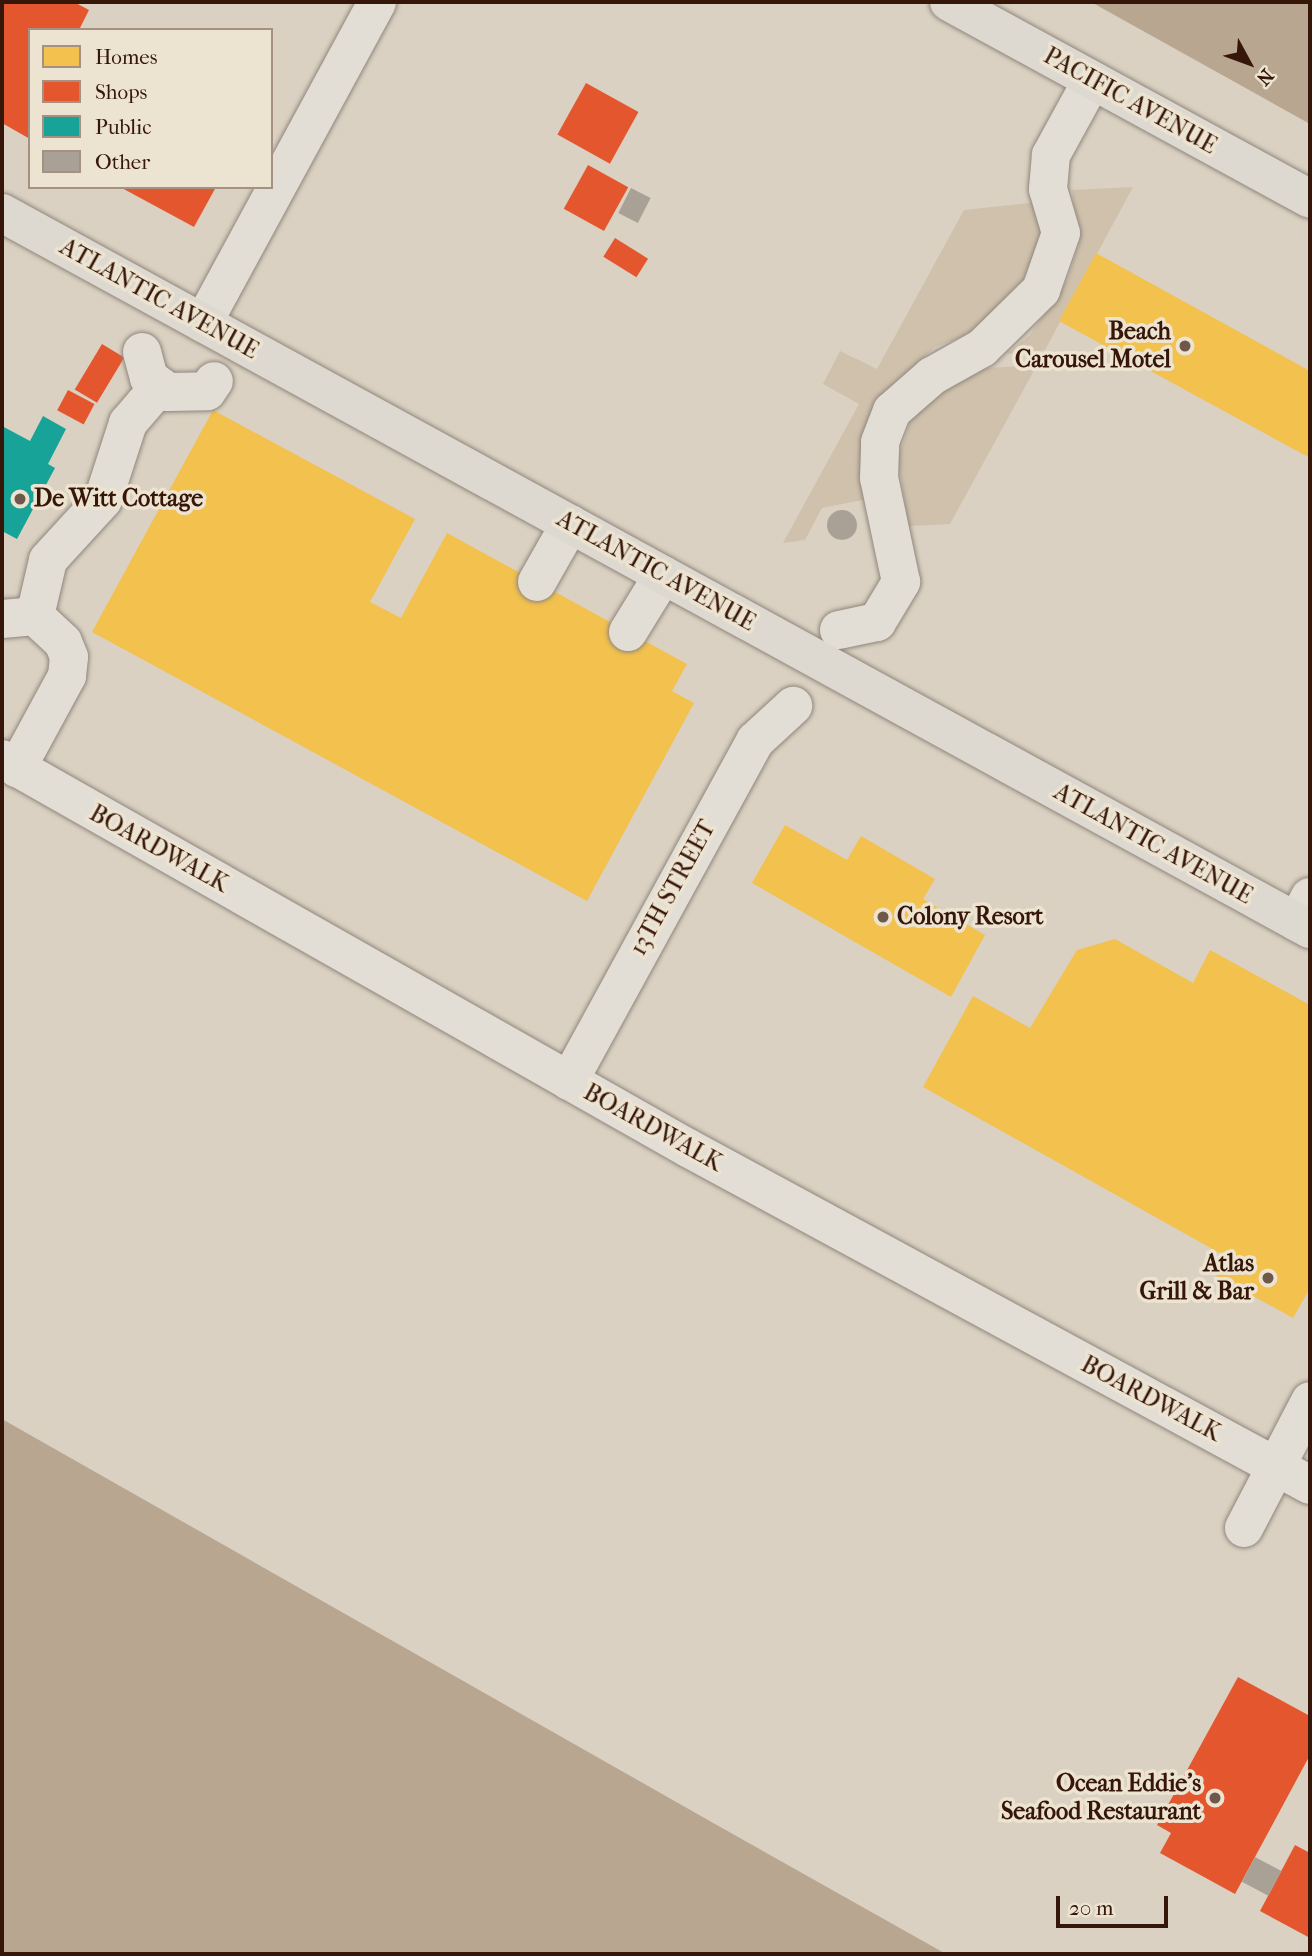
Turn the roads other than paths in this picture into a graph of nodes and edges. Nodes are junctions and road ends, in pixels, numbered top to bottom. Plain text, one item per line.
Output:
1 (377, 2) edge
2 (949, 2) edge
3 (1092, 80) junction
4 (1310, 199) edge
5 (2, 213) edge
6 (202, 323) junction
7 (142, 352) dead end
8 (214, 381) dead end
9 (158, 388) junction
10 (570, 524) junction
11 (663, 575) junction
12 (537, 582) dead end
13 (18, 617) edge
14 (839, 629) dead end
15 (628, 632) dead end
16 (793, 706) dead end
17 (10, 763) edge
18 (1306, 916) edge
19 (569, 1081) junction
20 (1310, 1401) edge
21 (1277, 1467) junction
22 (1310, 1485) edge
23 (1244, 1528) dead end

1 - 6 street
2 - 3 main road, PACIFIC AVENUE
3 - 4 main road, PACIFIC AVENUE
3 - 14 street
5 - 6 main road, ATLANTIC AVENUE
6 - 10 main road, ATLANTIC AVENUE
7 - 9 street
8 - 9 street
9 - 13 street
10 - 11 main road, ATLANTIC AVENUE
10 - 12 street
11 - 15 street
11 - 18 main road, ATLANTIC AVENUE
13 - 17 street
16 - 19 street, 13TH STREET
17 - 19 street, BOARDWALK
19 - 21 street, BOARDWALK
20 - 21 street
21 - 22 street, BOARDWALK
21 - 23 street

